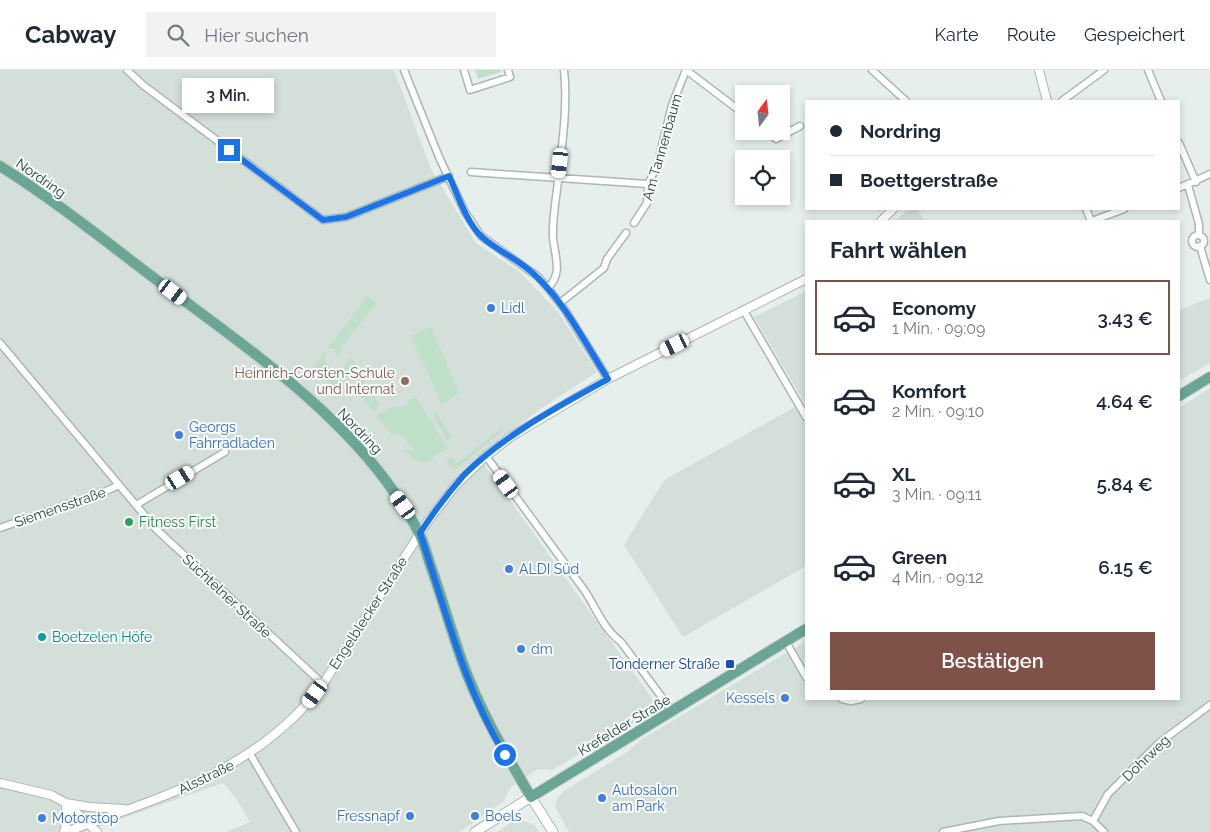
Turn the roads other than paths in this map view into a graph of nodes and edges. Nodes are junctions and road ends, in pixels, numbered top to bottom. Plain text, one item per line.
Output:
1 (127, 70) edge
2 (404, 70) edge
3 (464, 70) edge
4 (508, 70) edge
5 (564, 70) edge
6 (686, 70) edge
7 (872, 70) edge
8 (1039, 70) edge
9 (1104, 70) edge
10 (1148, 70) edge
11 (905, 100) edge
12 (1047, 100) edge
13 (1063, 100) edge
14 (1161, 100) edge
15 (735, 107) edge
16 (800, 126) dead end
17 (790, 131) edge
18 (1180, 145) edge
19 (0, 166) edge
20 (471, 172) dead end
21 (1210, 174) edge
22 (449, 176) junction
23 (558, 179) junction
24 (1196, 182) junction
25 (648, 184) junction
26 (1188, 185) junction
27 (1180, 188) edge
28 (893, 210) edge
29 (1121, 210) edge
30 (881, 220) edge
31 (1095, 220) edge
32 (634, 222) dead end
33 (626, 233) dead end
34 (805, 280) edge
35 (1210, 280) edge
36 (548, 288) junction
37 (560, 303) junction
38 (744, 311) junction
39 (0, 343) edge
40 (1210, 377) edge
41 (608, 379) junction
42 (1180, 395) edge
43 (805, 415) edge
44 (225, 452) dead end
45 (486, 456) junction
46 (119, 485) junction
47 (136, 505) junction
48 (0, 528) edge
49 (420, 533) junction
50 (805, 630) edge
51 (786, 642) junction
52 (805, 675) edge
53 (323, 684) junction
54 (1210, 705) edge
55 (672, 711) junction
56 (250, 754) junction
57 (0, 783) edge
58 (532, 797) junction
59 (66, 803) junction
60 (129, 809) junction
61 (1093, 821) junction
62 (90, 823) junction
63 (65, 832) edge
64 (97, 832) edge
65 (296, 832) edge
66 (476, 832) edge
67 (553, 832) edge
68 (943, 832) edge
69 (1104, 832) edge

1 - 22 street
2 - 22 street
3 - 4 street
5 - 23 street
6 - 15 street, Am Tannenbaum
6 - 25 street, Am Tannenbaum
7 - 11 street
8 - 12 street
9 - 13 street
10 - 14 street
16 - 17 street
18 - 24 street
19 - 49 main road, Nordring
20 - 23 street
21 - 24 street
22 - 36 street
23 - 25 street
23 - 36 street
24 - 26 street
25 - 32 street, Am Tannenbaum
26 - 27 street
26 - 35 street
28 - 30 street
29 - 31 street
33 - 37 street
34 - 38 street, Engelblecker Straße
36 - 37 street
37 - 41 street
38 - 41 street, Engelblecker Straße
38 - 43 street
39 - 46 street, Süchtelner Straße
40 - 42 main road
41 - 45 street, Engelblecker Straße
44 - 47 street
45 - 49 street, Engelblecker Straße
45 - 55 street
46 - 47 street, Süchtelner Straße
46 - 48 street, Siemensstraße
47 - 53 street, Süchtelner Straße
49 - 53 street, Engelblecker Straße
49 - 58 main road, Nordring
50 - 51 main road, Krefelder Straße
51 - 52 street
51 - 55 main road, Krefelder Straße
53 - 56 street, Alsstraße
54 - 61 street, Dohrweg
55 - 58 main road, Krefelder Straße
56 - 60 street, Alsstraße
56 - 65 street
57 - 59 street
58 - 66 main road, Krefelder Straße
58 - 67 main road, Nordring
59 - 60 street
59 - 62 street
59 - 63 street
60 - 62 street, Alsstraße
61 - 68 street
61 - 69 street
62 - 63 street, Alsstraße
62 - 64 street

